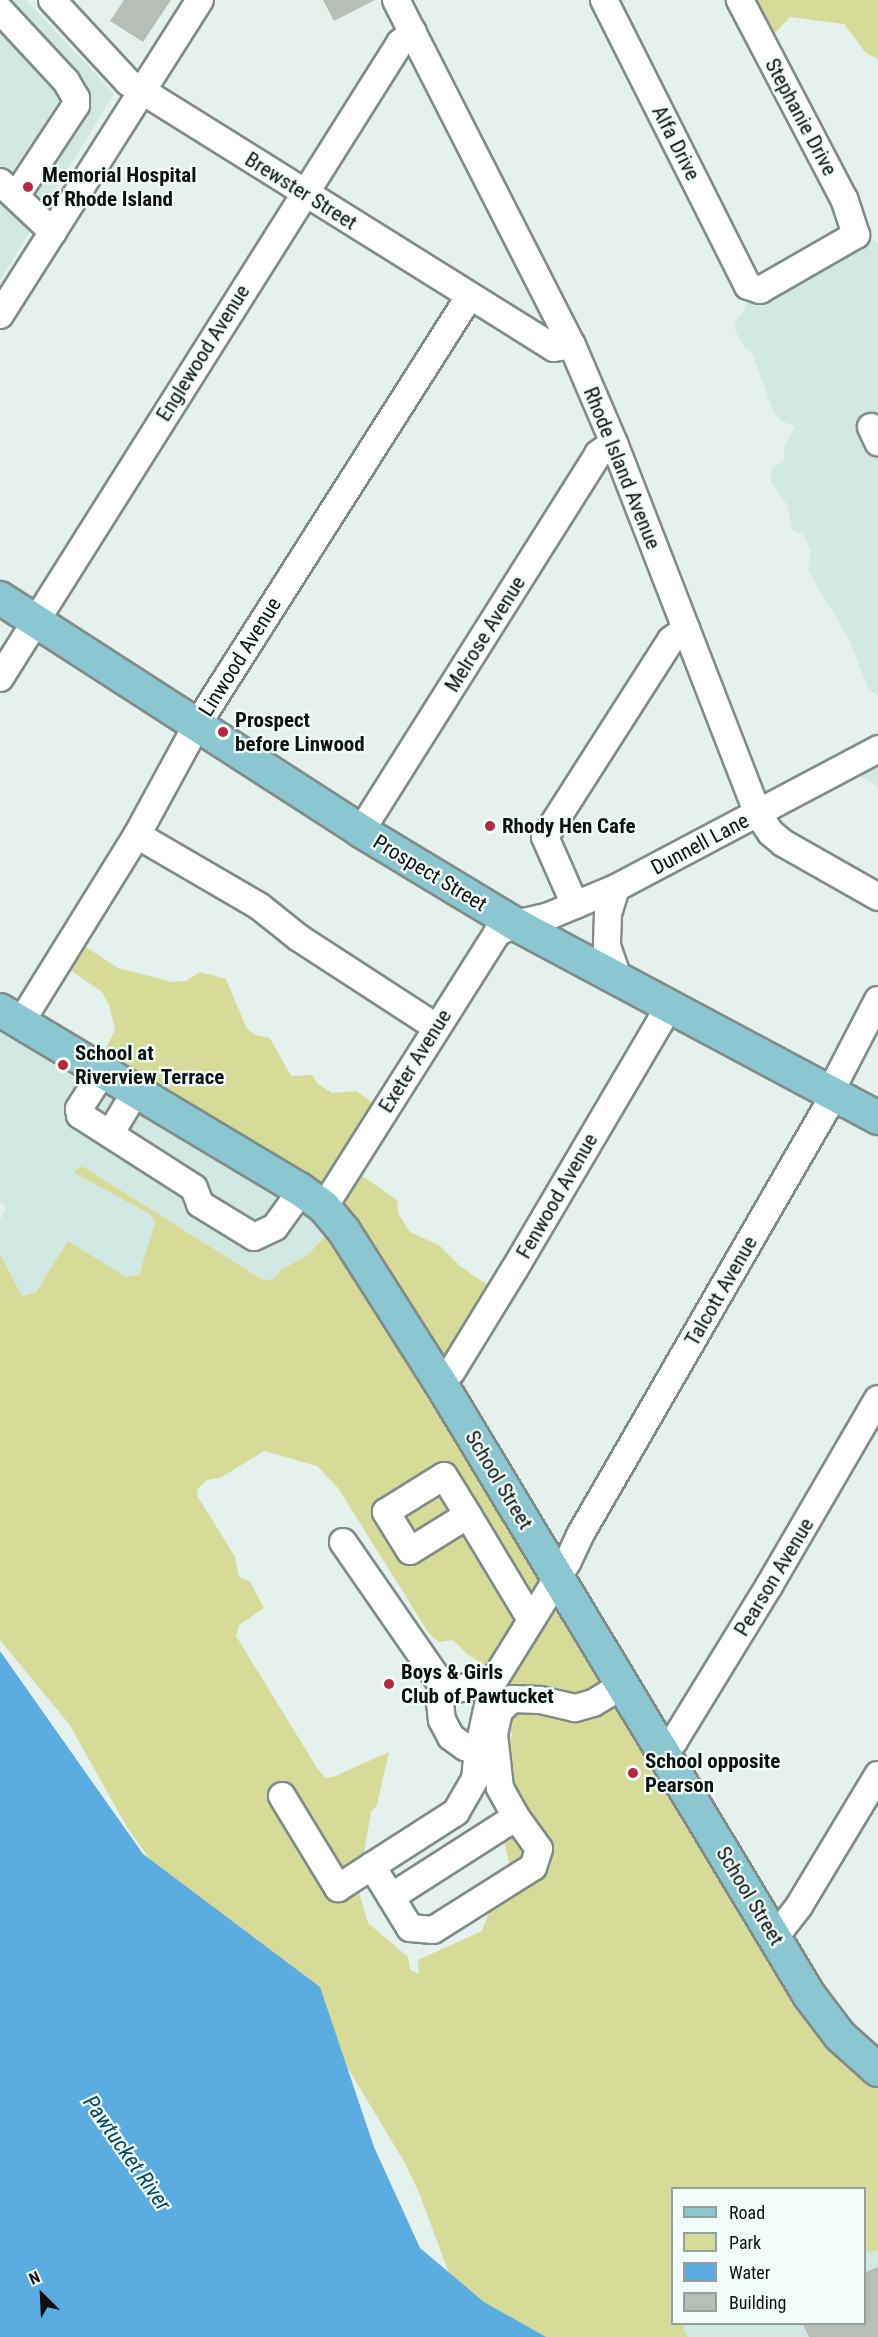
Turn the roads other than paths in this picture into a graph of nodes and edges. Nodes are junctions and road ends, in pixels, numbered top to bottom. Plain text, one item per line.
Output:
1 (52, 0) edge
2 (200, 0) edge
3 (396, 0) edge
4 (604, 0) edge
5 (740, 0) edge
6 (0, 10) edge
7 (413, 32) junction
8 (142, 91) junction
9 (8, 189) edge
10 (304, 193) junction
11 (53, 232) junction
12 (856, 235) joint
13 (469, 297) junction
14 (0, 315) edge
15 (572, 345) junction
16 (614, 443) junction
17 (0, 598) edge
18 (35, 620) junction
19 (686, 629) junction
20 (0, 678) edge
21 (197, 724) junction
22 (878, 748) edge
23 (758, 814) junction
24 (361, 831) junction
25 (137, 835) junction
26 (616, 888) junction
27 (878, 897) edge
28 (575, 905) junction
29 (515, 924) junction
30 (619, 981) junction
31 (878, 1000) edge
32 (667, 1005) junction
33 (10, 1016) edge
34 (436, 1027) junction
35 (103, 1071) junction
36 (136, 1091) junction
37 (831, 1093) junction
38 (878, 1118) edge
39 (110, 1134) junction
40 (313, 1199) junction
41 (440, 1382) junction
42 (878, 1399) edge
43 (468, 1515) dead end
44 (344, 1542) dead end
45 (558, 1578) junction
46 (531, 1620) junction
47 (493, 1682) junction
48 (623, 1685) junction
49 (446, 1690) junction
50 (478, 1751) junction
51 (663, 1752) junction
52 (878, 1775) edge
53 (282, 1796) dead end
54 (516, 1817) junction
55 (372, 1866) junction
56 (391, 1897) junction
57 (775, 1937) junction
58 (878, 2070) edge

1 - 8 street, Brewster Street
2 - 8 street
3 - 7 street, Rhode Island Avenue
4 - 12 street, Alfa Drive
5 - 12 street, Stephanie Drive
6 - 9 street
7 - 10 street, Englewood Avenue
7 - 15 street, Rhode Island Avenue
8 - 10 street, Brewster Street
8 - 11 street
9 - 11 street
10 - 13 street, Brewster Street
10 - 18 street, Englewood Avenue
11 - 14 street
13 - 15 street, Brewster Street
13 - 21 street, Linwood Avenue
15 - 16 street, Rhode Island Avenue
16 - 19 street, Rhode Island Avenue
16 - 24 street, Melrose Avenue
17 - 18 main road, Prospect Street
18 - 20 street, Englewood Avenue
18 - 21 main road, Prospect Street
19 - 23 street, Rhode Island Avenue
19 - 28 street
21 - 24 main road, Prospect Street
21 - 25 street, Linwood Avenue
22 - 23 street, Dunnell Lane
23 - 26 street, Dunnell Lane
23 - 27 street, Rhode Island Avenue
24 - 29 main road, Prospect Street
25 - 33 street, Linwood Avenue
25 - 34 street
26 - 28 street, Dunnell Lane
26 - 30 street
28 - 29 street, Dunnell Lane
29 - 30 main road, Prospect Street
29 - 34 street, Exeter Avenue
30 - 32 main road, Prospect Street
31 - 37 street, Talcott Avenue
32 - 37 main road, Prospect Street
32 - 41 street, Fenwood Avenue
33 - 35 main road, School Street
34 - 40 street, Exeter Avenue
35 - 36 main road, School Street
35 - 39 street
36 - 39 street
36 - 40 main road, School Street
37 - 38 main road, Prospect Street
37 - 45 street, Talcott Avenue
39 - 40 street, Exeter Avenue
40 - 41 main road, School Street
41 - 45 main road, School Street
42 - 51 street, Pearson Avenue
43 - 46 street
44 - 49 street
45 - 46 street, Talcott Avenue
45 - 48 main road, School Street
46 - 47 street, Talcott Avenue
47 - 49 street
47 - 50 street, Talcott Avenue
48 - 51 main road, School Street
48 - 54 street
49 - 50 street
50 - 55 street, Talcott Avenue
51 - 57 main road, School Street
52 - 57 street
53 - 55 street, Talcott Avenue
54 - 56 street
54 - 56 street
55 - 56 street
57 - 58 main road, School Street

